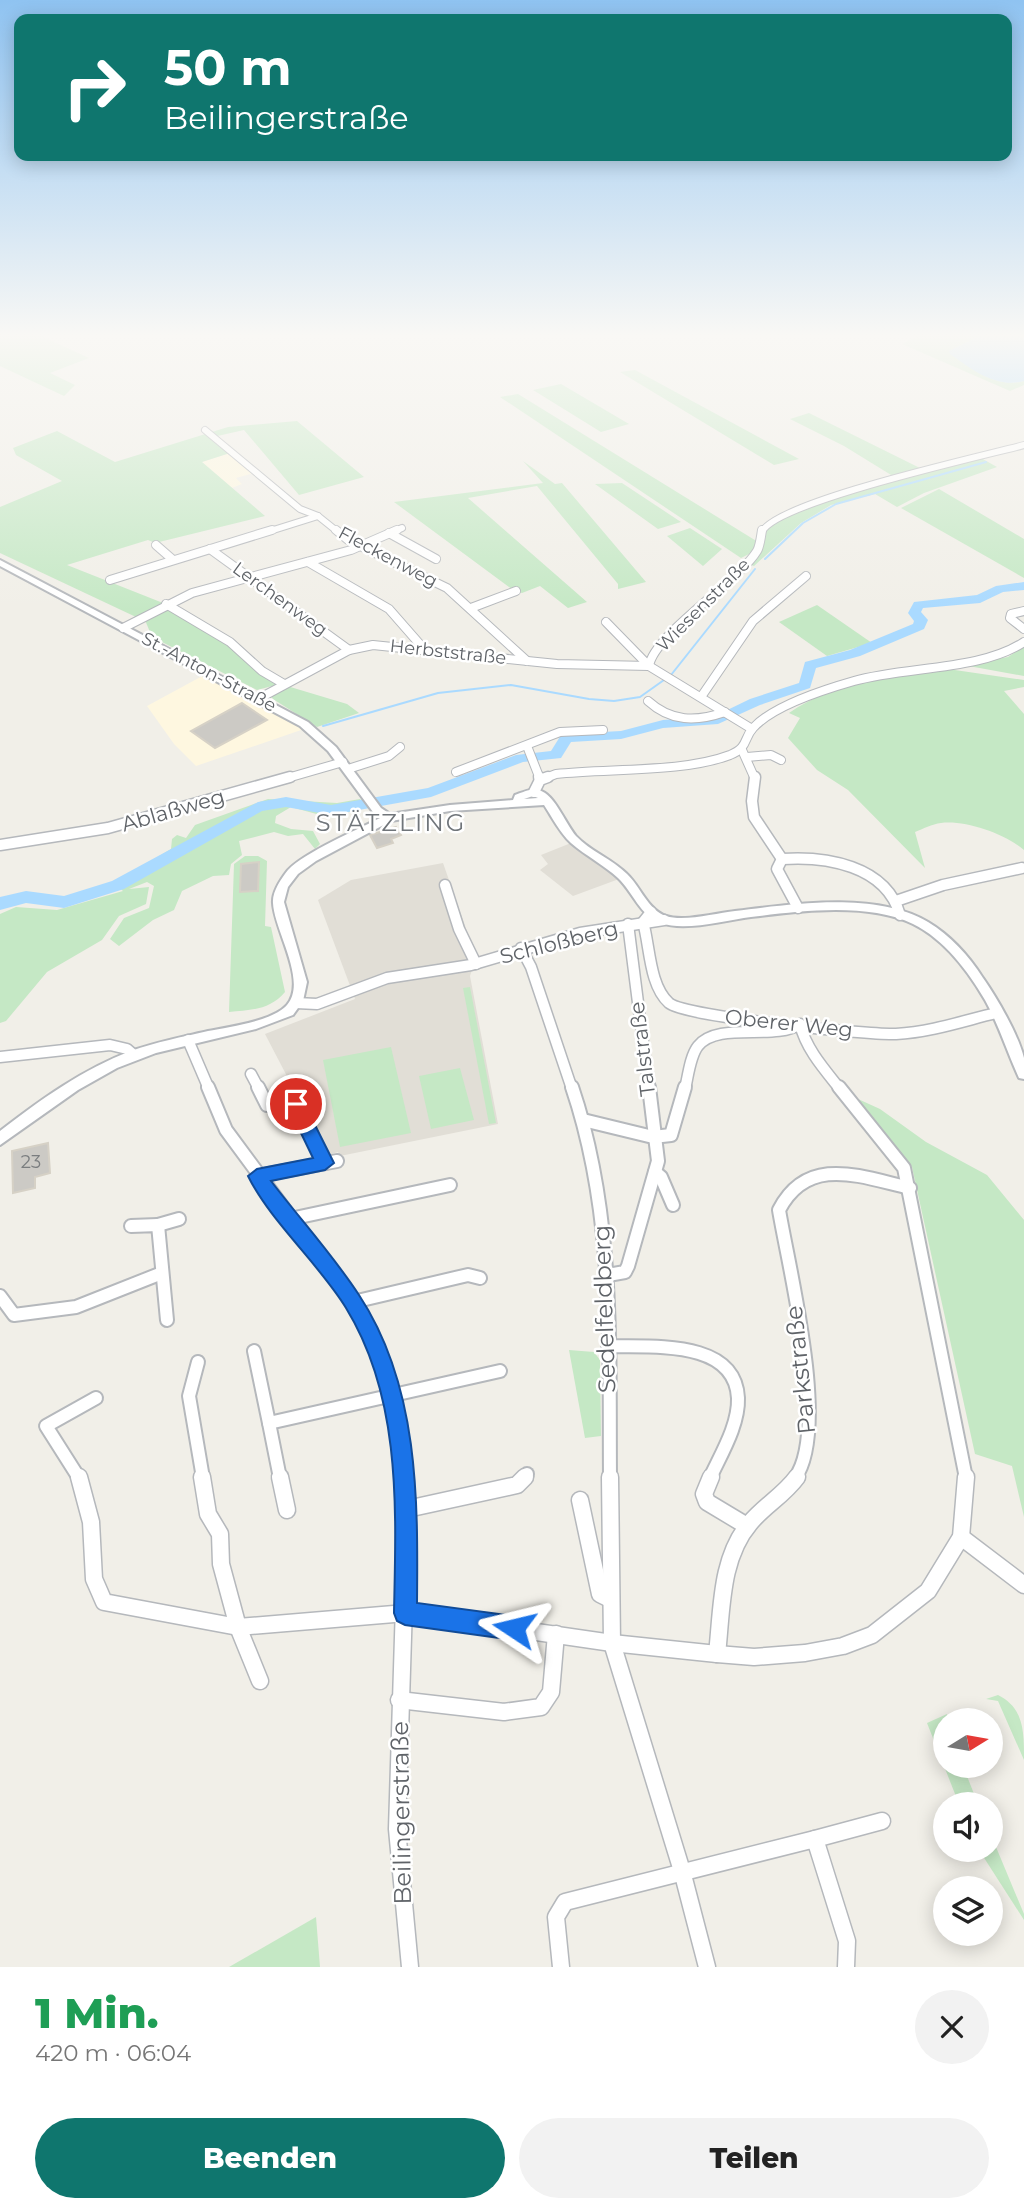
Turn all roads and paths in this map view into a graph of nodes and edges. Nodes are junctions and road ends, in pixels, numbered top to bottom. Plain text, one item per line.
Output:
1 (205, 430) dead end
2 (1024, 446) edge
3 (318, 516) junction
4 (402, 528) dead end
5 (389, 533) junction
6 (156, 545) dead end
7 (359, 546) junction
8 (210, 549) junction
9 (172, 559) junction
10 (436, 559) dead end
11 (309, 562) junction
12 (0, 563) edge
13 (807, 576) dead end
14 (250, 578) junction
15 (110, 580) dead end
16 (516, 591) dead end
17 (166, 604) junction
18 (471, 608) junction
19 (1024, 611) edge
20 (606, 622) dead end
21 (123, 628) junction
22 (1024, 629) edge
23 (1024, 642) edge
24 (424, 649) junction
25 (349, 650) junction
26 (527, 661) junction
27 (649, 667) junction
28 (284, 684) junction
29 (701, 697) junction
30 (260, 698) junction
31 (648, 701) dead end
32 (729, 714) junction
33 (752, 729) junction
34 (603, 730) dead end
35 (400, 747) dead end
36 (744, 753) junction
37 (530, 754) junction
38 (781, 760) dead end
39 (346, 766) junction
40 (456, 772) dead end
41 (540, 780) junction
42 (534, 792) junction
43 (518, 801) junction
44 (546, 801) junction
45 (388, 818) junction
46 (0, 845) edge
47 (782, 859) junction
48 (1022, 868) dead end
49 (445, 885) dead end
50 (896, 901) junction
51 (797, 908) junction
52 (651, 912) junction
53 (900, 915) junction
54 (664, 920) junction
55 (643, 922) junction
56 (628, 925) junction
57 (521, 948) junction
58 (476, 964) junction
59 (296, 1003) junction
60 (996, 1013) junction
61 (800, 1024) junction
62 (188, 1040) junction
63 (134, 1055) junction
64 (0, 1058) edge
65 (251, 1074) dead end
66 (1024, 1074) edge
67 (583, 1120) junction
68 (653, 1137) junction
69 (0, 1139) edge
70 (655, 1172) junction
71 (257, 1176) junction
72 (450, 1185) dead end
73 (910, 1188) junction
74 (673, 1205) dead end
75 (179, 1219) dead end
76 (290, 1219) junction
77 (158, 1225) junction
78 (131, 1226) dead end
79 (162, 1273) junction
80 (608, 1275) junction
81 (480, 1278) dead end
82 (0, 1296) edge
83 (353, 1302) junction
84 (167, 1320) dead end
85 (608, 1346) junction
86 (254, 1352) dead end
87 (198, 1362) dead end
88 (500, 1371) dead end
89 (392, 1395) junction
90 (96, 1398) dead end
91 (269, 1423) junction
92 (527, 1474) dead end
93 (580, 1500) dead end
94 (407, 1509) junction
95 (287, 1510) dead end
96 (747, 1526) junction
97 (961, 1537) junction
98 (1024, 1585) edge
99 (610, 1599) junction
100 (405, 1613) junction
101 (238, 1627) junction
102 (556, 1634) junction
103 (612, 1643) junction
104 (718, 1654) junction
105 (260, 1681) dead end
106 (399, 1700) junction
107 (881, 1821) dead end
108 (815, 1839) junction
109 (682, 1871) junction
110 (410, 1967) edge
111 (561, 1967) edge
112 (707, 1967) edge
113 (846, 1967) edge

1 - 3 street, Fleckenweg
2 - 27 street, Wiesenstraße
3 - 7 street, Fleckenweg
3 - 8 street
4 - 5 street
5 - 7 street
5 - 10 street
6 - 9 street
7 - 11 street
7 - 18 street, Fleckenweg
8 - 9 street
8 - 14 street, Lerchenweg
9 - 15 street
11 - 14 street
11 - 24 street
12 - 21 street, St.-Anton-Straße
13 - 29 street
14 - 17 street
14 - 25 street, Lerchenweg
16 - 18 street
17 - 21 street
17 - 28 street
18 - 26 street, Fleckenweg
19 - 22 street
20 - 27 street
21 - 30 street, St.-Anton-Straße
23 - 33 street
24 - 25 street, Herbststraße
24 - 26 street, Herbststraße
25 - 28 street, Herbststraße
26 - 27 street, Herbststraße
27 - 29 street
28 - 30 street, Herbststraße
29 - 32 street
30 - 39 street, St.-Anton-Straße
31 - 32 street
32 - 33 street
33 - 36 street
34 - 37 street
35 - 39 street, Ablaßweg
36 - 38 street
36 - 41 street
36 - 47 street
37 - 40 street
37 - 41 street
39 - 45 street, St.-Anton-Straße
39 - 46 street, Ablaßweg
41 - 42 street
42 - 43 street
42 - 44 street
43 - 44 street
43 - 45 street
44 - 52 street
45 - 59 street
47 - 50 street
47 - 51 street
48 - 50 street
49 - 58 street, Schloßberg
50 - 53 street
51 - 53 street
51 - 54 street
52 - 54 street
52 - 55 street, Schloßberg
53 - 60 street
54 - 55 street, Schloßberg
55 - 56 street, Schloßberg
55 - 61 street, Oberer Weg
56 - 57 street, Schloßberg
56 - 68 street, Talstraße
57 - 58 street, Schloßberg
57 - 67 street, Sedelfeldberg
58 - 59 street, Schloßberg
59 - 62 street
60 - 61 street, Oberer Weg
60 - 66 street
61 - 68 street
61 - 73 street
62 - 63 street
62 - 71 street, Beilingerstraße
63 - 64 street
63 - 69 street
65 - 71 street
67 - 68 street
67 - 80 street, Sedelfeldberg
68 - 70 street, Talstraße
70 - 74 street, Talstraße
70 - 80 street, Talstraße
71 - 76 street, Beilingerstraße
72 - 76 street
73 - 96 street, Parkstraße
73 - 97 street
75 - 77 street
76 - 83 street, Beilingerstraße
77 - 78 street
77 - 79 street
79 - 82 street
79 - 84 street
80 - 85 street, Sedelfeldberg
81 - 83 street
83 - 89 street, Beilingerstraße
85 - 96 street
85 - 99 street, Sedelfeldberg
86 - 91 street
87 - 101 street
88 - 89 street
89 - 91 street
89 - 94 street, Beilingerstraße
90 - 101 street
91 - 95 street
92 - 94 street
93 - 99 street, Sedelfeldberg
94 - 100 street, Beilingerstraße
96 - 104 street, Parkstraße
97 - 98 street
97 - 104 street
99 - 103 street, Sedelfeldberg
100 - 101 street
100 - 102 street
100 - 106 street, Beilingerstraße
101 - 105 street
102 - 103 street
102 - 106 street, Beilingerstraße
103 - 104 street
103 - 109 street, Sedelfeldberg
106 - 110 street, Beilingerstraße
107 - 108 street
108 - 109 street
108 - 113 street
109 - 111 street
109 - 112 street, Sedelfeldberg

